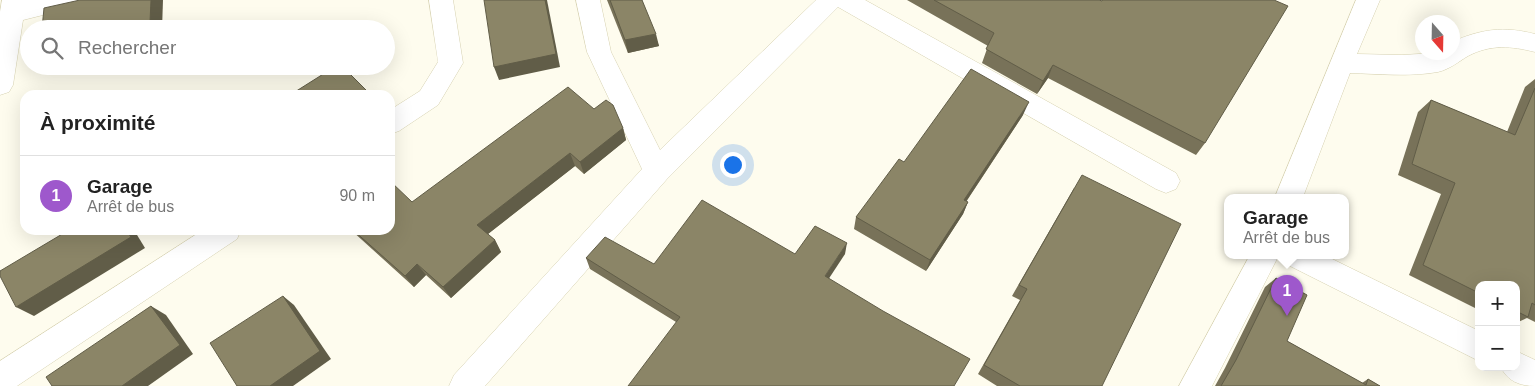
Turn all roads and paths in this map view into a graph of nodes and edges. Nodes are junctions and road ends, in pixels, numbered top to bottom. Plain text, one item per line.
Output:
1 (71, 0) edge
2 (442, 0) edge
3 (588, 0) edge
4 (831, 0) edge
5 (846, 0) edge
6 (1368, 0) edge
7 (13, 6) edge
8 (1535, 43) edge
9 (1341, 63) junction
10 (0, 85) edge
11 (395, 120) edge
12 (657, 171) junction
13 (1166, 181) dead end
14 (1290, 194) edge
15 (220, 235) edge
16 (1263, 259) edge
17 (1304, 259) edge
18 (1475, 345) edge
19 (1520, 368) edge
20 (1535, 376) edge
21 (0, 379) edge
22 (465, 386) edge
23 (1195, 386) edge

1 - 7 street
2 - 11 street
3 - 12 street
4 - 12 street
5 - 13 street
6 - 9 street
7 - 10 street
8 - 9 street
9 - 14 street
12 - 22 street
15 - 21 street
16 - 23 street
17 - 18 street
19 - 20 street

